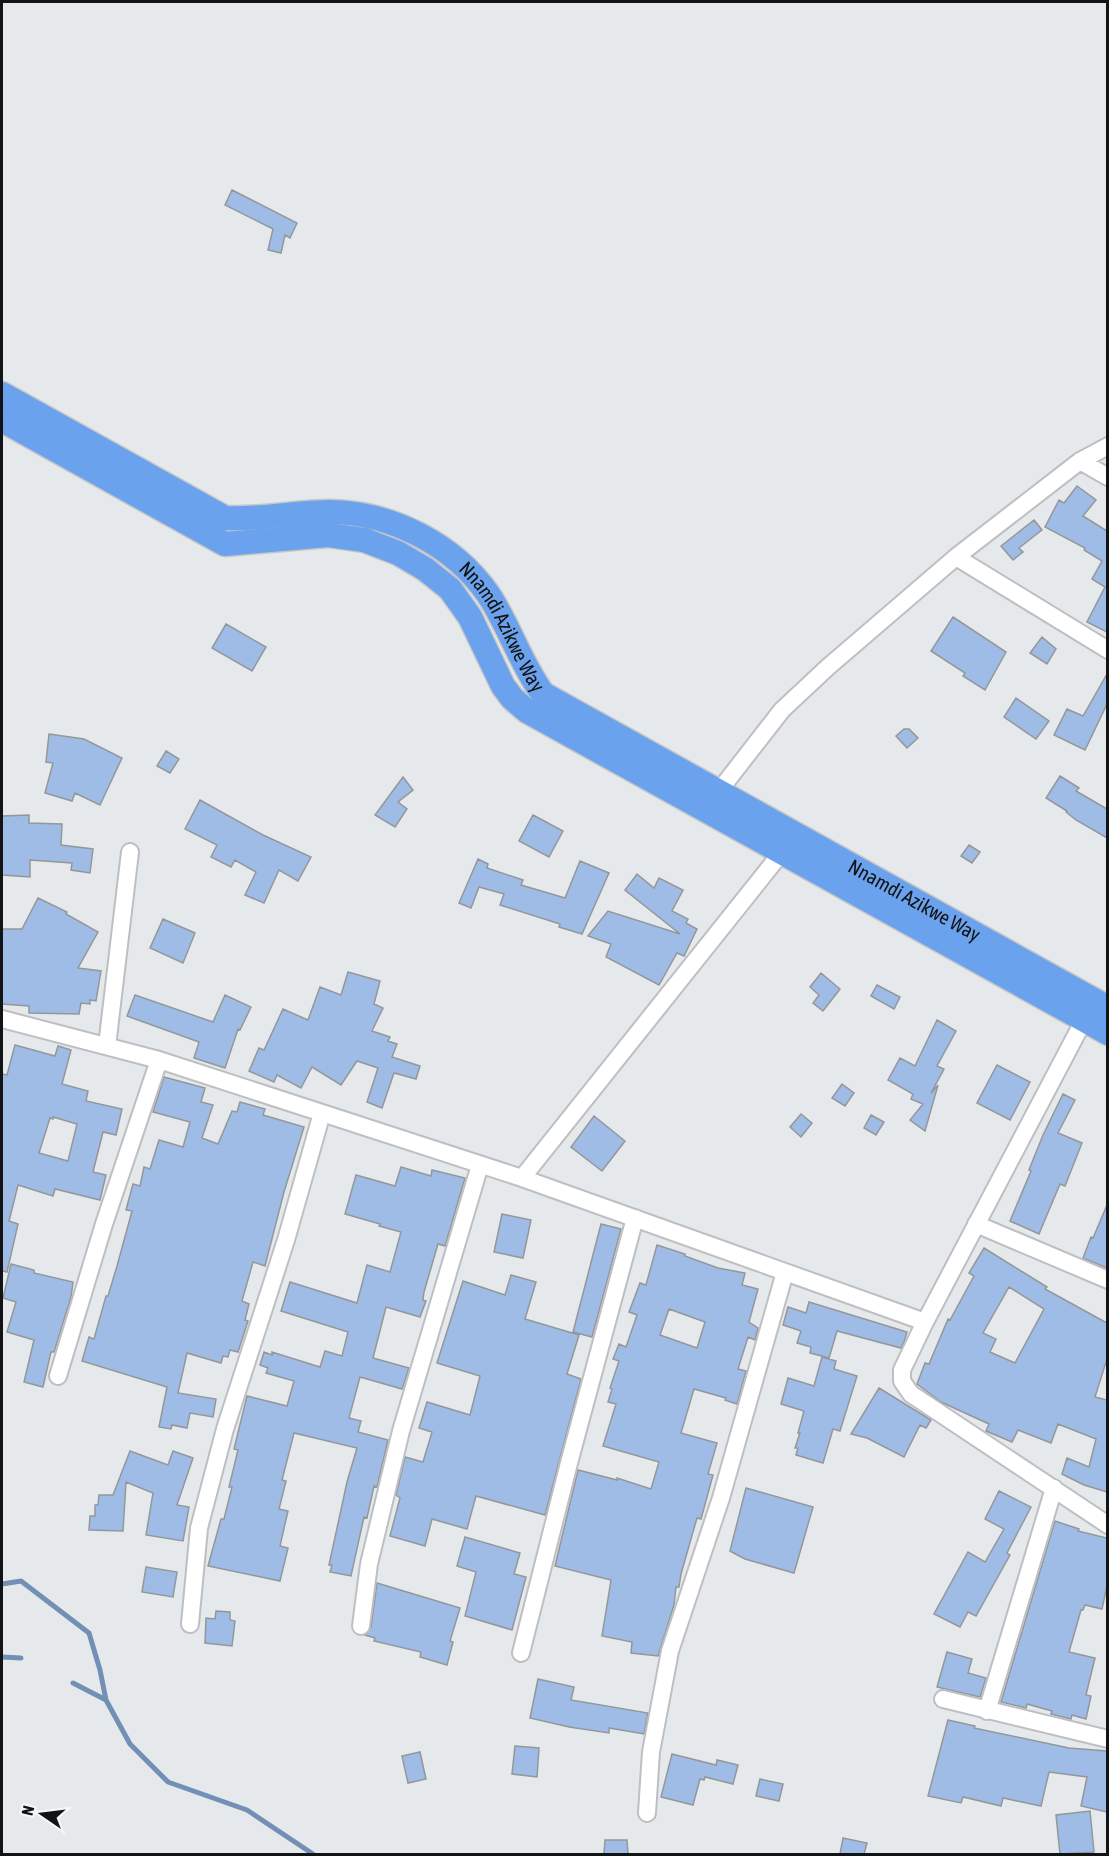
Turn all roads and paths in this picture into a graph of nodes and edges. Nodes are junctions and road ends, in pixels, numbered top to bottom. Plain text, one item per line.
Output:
1 (2, 394) edge
2 (2, 420) edge
3 (1107, 446) edge
4 (1080, 461) junction
5 (1107, 477) edge
6 (956, 557) junction
7 (1107, 650) edge
8 (719, 791) junction
9 (130, 852) dead end
10 (782, 852) junction
11 (1107, 1008) edge
12 (2, 1019) edge
13 (1084, 1020) junction
14 (1107, 1033) edge
15 (107, 1046) junction
16 (159, 1060) junction
17 (322, 1113) junction
18 (480, 1165) junction
19 (522, 1178) junction
20 (635, 1218) junction
21 (976, 1224) junction
22 (785, 1272) junction
23 (1107, 1280) edge
24 (925, 1322) junction
25 (58, 1376) dead end
26 (1054, 1488) junction
27 (1107, 1525) edge
28 (190, 1624) dead end
29 (362, 1626) dead end
30 (521, 1653) dead end
31 (943, 1699) dead end
32 (987, 1711) junction
33 (1107, 1739) edge
34 (647, 1813) dead end

1 - 8 highway, Nnamdi Azikwe Way
2 - 10 highway, Nnamdi Azikwe Way
3 - 4 street
4 - 5 street
4 - 6 street
6 - 7 street
6 - 8 street
8 - 11 highway, Nnamdi Azikwe Way
9 - 15 street
10 - 13 highway, Nnamdi Azikwe Way
10 - 19 street
12 - 15 street
13 - 14 highway, Nnamdi Azikwe Way
13 - 21 street
15 - 16 street
16 - 17 street
16 - 25 street
17 - 18 street
17 - 28 street
18 - 19 street
18 - 29 street
19 - 20 street
20 - 22 street
20 - 30 street
21 - 23 street
21 - 24 street
22 - 24 street
22 - 34 street
24 - 26 street
26 - 27 street
26 - 32 street
31 - 32 street
32 - 33 street

